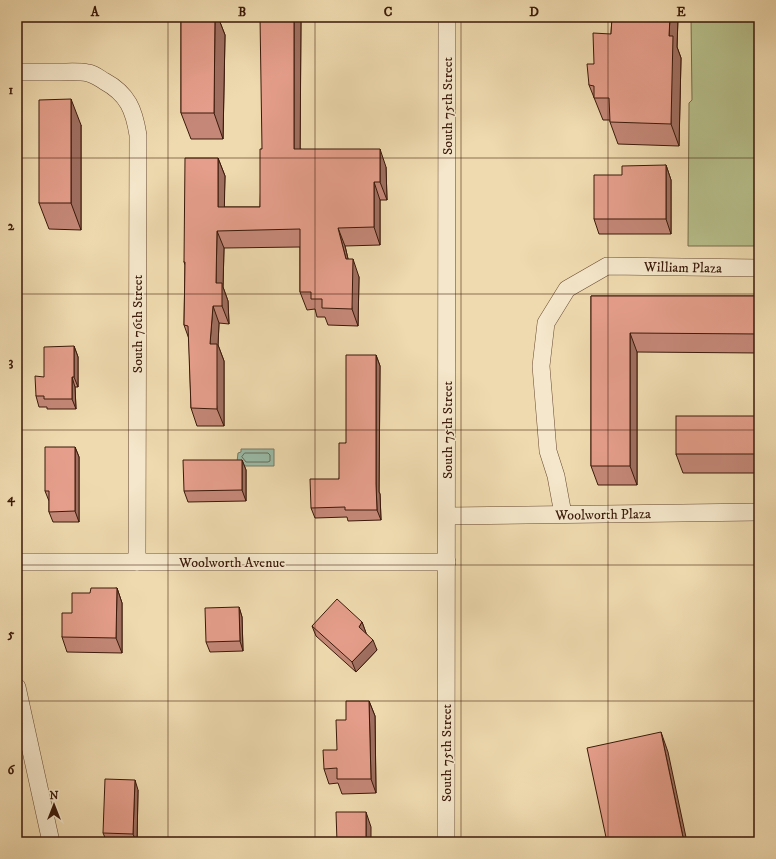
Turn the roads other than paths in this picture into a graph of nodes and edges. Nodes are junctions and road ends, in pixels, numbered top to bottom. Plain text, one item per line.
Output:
1 (447, 17) edge
2 (17, 72) edge
3 (759, 268) edge
4 (759, 512) edge
5 (563, 514) junction
6 (447, 516) junction
7 (17, 562) edge
8 (137, 562) junction
9 (447, 562) junction
10 (17, 687) edge
11 (51, 842) edge
12 (446, 842) edge

1 - 6 street, South 75th Street
2 - 8 street, South 76th Street
3 - 5 street, William Plaza
4 - 5 street, Woolworth Plaza
5 - 6 street, Woolworth Plaza
6 - 9 street, South 75th Street
7 - 8 street, Woolworth Avenue
8 - 9 street, Woolworth Avenue
9 - 12 street, South 75th Street
10 - 11 street

